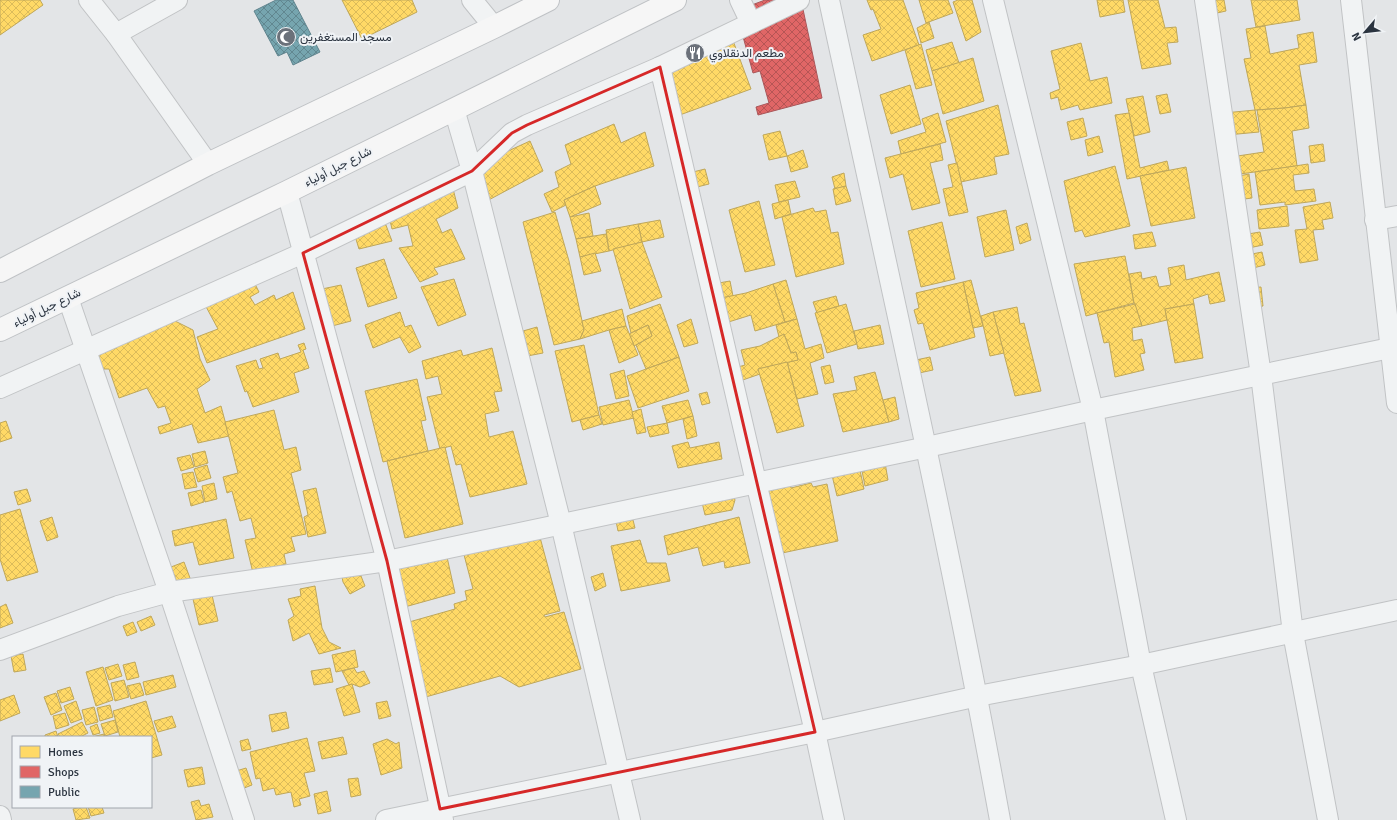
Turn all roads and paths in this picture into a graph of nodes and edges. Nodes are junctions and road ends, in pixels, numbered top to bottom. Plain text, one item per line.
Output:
1 (89, 0) edge
2 (177, 0) edge
3 (472, 0) edge
4 (548, 0) edge
5 (675, 0) edge
6 (740, 0) edge
7 (799, 0) edge
8 (829, 0) edge
9 (993, 0) edge
10 (1205, 0) edge
11 (1351, 0) edge
12 (751, 23) junction
13 (494, 27) junction
14 (116, 34) junction
15 (660, 67) junction
16 (454, 109) junction
17 (208, 164) junction
18 (472, 171) junction
19 (287, 192) junction
20 (1397, 216) edge
21 (1376, 220) junction
22 (303, 253) junction
23 (0, 271) edge
24 (68, 298) junction
25 (0, 330) edge
26 (1390, 348) junction
27 (86, 350) junction
28 (1261, 376) junction
29 (0, 388) edge
30 (1397, 403) edge
31 (1093, 410) junction
32 (927, 447) junction
33 (756, 482) junction
34 (561, 524) junction
35 (387, 561) junction
36 (169, 592) junction
37 (1397, 610) edge
38 (1293, 633) junction
39 (0, 650) edge
40 (1140, 665) junction
41 (978, 696) junction
42 (815, 732) junction
43 (618, 771) junction
44 (441, 814) edge
45 (0, 816) edge
46 (1, 820) edge
47 (244, 820) edge
48 (386, 820) edge
49 (630, 820) edge
50 (834, 820) edge
51 (1000, 820) edge
52 (1176, 820) edge
53 (1328, 820) edge

1 - 14 street
2 - 14 street
3 - 13 street
4 - 13 main road
5 - 16 main road, شارع جبل أولياء
6 - 12 street
7 - 12 street
8 - 32 street
9 - 31 street
10 - 28 street
11 - 21 street
12 - 15 street
13 - 17 main road
14 - 17 street
15 - 18 street
15 - 33 street
16 - 18 street
16 - 19 main road, شارع جبل أولياء
17 - 23 main road
18 - 22 street
18 - 34 street
19 - 22 street
19 - 24 main road, شارع جبل أولياء
20 - 21 street
21 - 26 street
22 - 27 street
22 - 35 street
24 - 25 main road, شارع جبل أولياء
24 - 27 street
26 - 28 street
26 - 30 street
27 - 29 street
27 - 36 street
28 - 31 street
28 - 38 street
31 - 32 street
31 - 40 street
32 - 33 street
32 - 41 street
33 - 34 street
33 - 42 street
34 - 35 street
34 - 43 street
35 - 36 street
35 - 44 street
36 - 39 street
36 - 47 street
37 - 38 street
38 - 40 street
38 - 53 street
40 - 41 street
40 - 52 street
41 - 42 street
41 - 51 street
42 - 43 street
42 - 50 street
43 - 44 street
43 - 49 street
44 - 48 street
45 - 46 street

